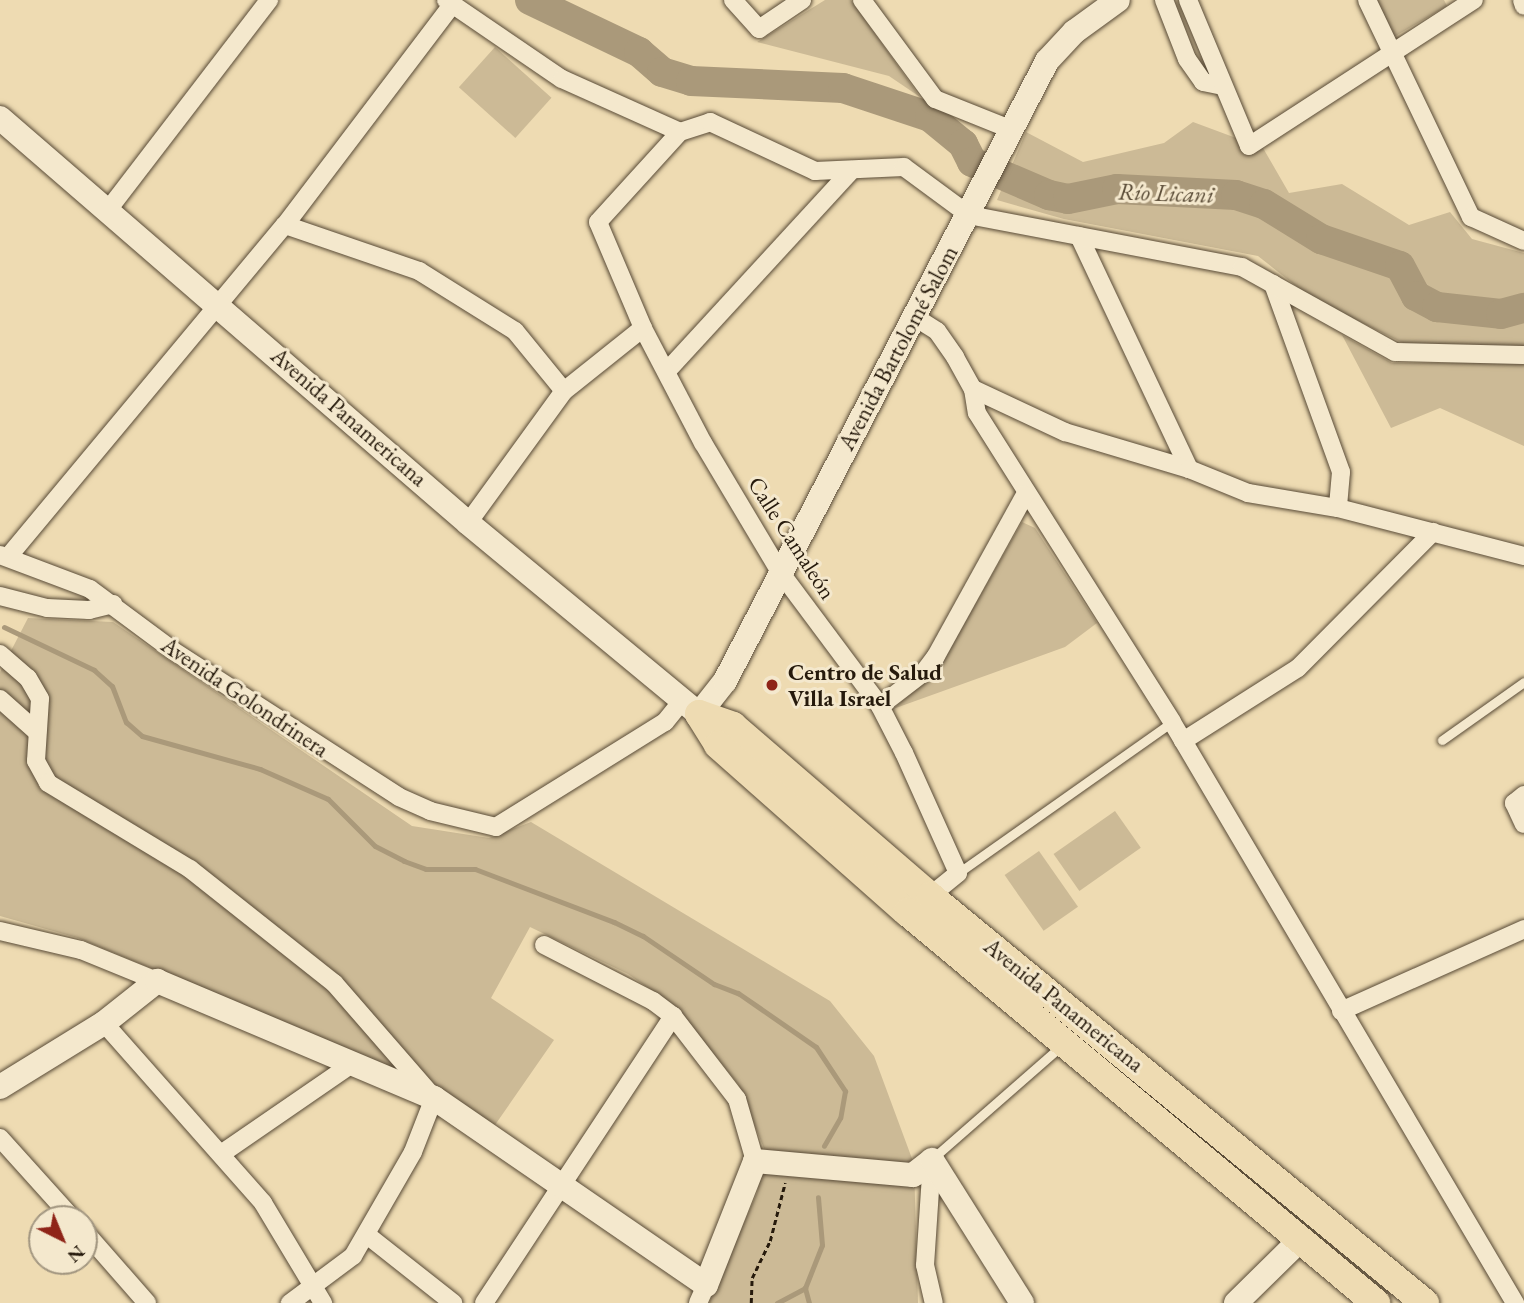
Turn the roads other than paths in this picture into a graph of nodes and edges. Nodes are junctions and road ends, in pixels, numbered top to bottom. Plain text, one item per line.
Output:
1 (269, 0) edge
2 (733, 0) edge
3 (802, 0) edge
4 (862, 0) edge
5 (1118, 0) edge
6 (1164, 0) edge
7 (1188, 0) edge
8 (1367, 0) edge
9 (1474, 0) edge
10 (1522, 0) edge
11 (449, 2) edge
12 (1454, 6) edge
13 (1524, 6) edge
14 (1390, 52) junction
15 (1223, 86) junction
16 (0, 118) edge
17 (1012, 130) junction
18 (680, 132) junction
19 (852, 170) junction
20 (108, 210) junction
21 (969, 215) junction
22 (285, 225) junction
23 (1079, 236) junction
24 (1524, 241) edge
25 (1273, 284) junction
26 (221, 305) junction
27 (913, 316) junction
28 (643, 328) junction
29 (1524, 355) edge
30 (667, 371) junction
31 (973, 388) junction
32 (564, 391) junction
33 (1189, 469) junction
34 (1026, 495) junction
35 (1338, 508) junction
36 (468, 523) junction
37 (1433, 533) junction
38 (4, 556) edge
39 (1524, 556) edge
40 (780, 572) junction
41 (0, 596) edge
42 (113, 604) junction
43 (0, 654) edge
44 (1524, 682) edge
45 (0, 699) edge
46 (880, 706) junction
47 (691, 707) junction
48 (1172, 722) junction
49 (37, 732) junction
50 (1442, 740) dead end
51 (1182, 741) junction
52 (1519, 799) edge
53 (1524, 824) edge
54 (958, 873) junction
55 (930, 896) junction
56 (1524, 929) edge
57 (0, 931) edge
58 (544, 945) dead end
59 (157, 982) junction
60 (1341, 1011) junction
61 (673, 1016) junction
62 (104, 1023) junction
63 (1065, 1043) junction
64 (352, 1064) junction
65 (0, 1087) edge
66 (434, 1098) junction
67 (0, 1138) edge
68 (221, 1154) junction
69 (932, 1160) junction
70 (755, 1161) junction
71 (560, 1184) junction
72 (60, 1205) edge
73 (1313, 1210) junction
74 (367, 1235) junction
75 (1296, 1238) junction
76 (98, 1247) edge
77 (702, 1294) edge
78 (318, 1295) edge
79 (147, 1303) edge
80 (290, 1303) edge
81 (453, 1303) edge
82 (484, 1303) edge
83 (934, 1303) edge
84 (1022, 1303) edge
85 (1236, 1303) edge
86 (1376, 1303) edge
87 (1425, 1303) edge
88 (1515, 1303) edge

1 - 20 street
2 - 3 street
4 - 17 street
5 - 17 street, Avenida Bartolomé Salom
6 - 15 street
7 - 15 street
8 - 14 street
9 - 12 street
10 - 13 street
11 - 18 street
11 - 22 street
12 - 14 street
14 - 15 street
14 - 24 street
16 - 20 street, Avenida Panamericana
17 - 21 street, Avenida Bartolomé Salom
18 - 19 street
18 - 28 street, Calle Camaleón
19 - 21 street
19 - 30 street
20 - 26 street, Avenida Panamericana
21 - 23 street
21 - 27 street, Avenida Bartolomé Salom
22 - 26 street
22 - 32 street
23 - 25 street
23 - 33 street
25 - 29 street
25 - 35 street
26 - 36 street, Avenida Panamericana
26 - 38 street
27 - 31 street
27 - 40 street, Avenida Bartolomé Salom
28 - 30 street, Calle Camaleón
28 - 32 street
30 - 40 street, Calle Camaleón
31 - 33 street
31 - 34 street
32 - 36 street
33 - 35 street
34 - 46 street
34 - 48 street
35 - 37 street
36 - 47 street, Avenida Panamericana
37 - 39 street
37 - 51 street
38 - 42 street, Avenida Golondrinera
40 - 46 street, Calle Camaleón
40 - 47 street, Avenida Bartolomé Salom
41 - 42 street
42 - 47 street, Avenida Golondrinera
43 - 49 street
44 - 50 lane
45 - 49 street
46 - 54 street, Calle Camaleón
47 - 55 main road, Avenida Panamericana
47 - 63 main road, Avenida Panamericana
48 - 51 street
48 - 54 lane
49 - 66 street
51 - 60 street
52 - 53 street
54 - 55 street
55 - 73 main road, Avenida Panamericana
56 - 60 street
57 - 59 street
58 - 61 street
59 - 62 street
59 - 64 street
60 - 88 street
61 - 70 street
61 - 71 street
62 - 65 street
62 - 68 street
63 - 69 lane
63 - 75 main road, Avenida Panamericana
64 - 66 street
64 - 68 street
66 - 71 street
66 - 74 street
67 - 72 street
68 - 78 street
69 - 70 street
69 - 83 street
69 - 84 street
70 - 77 street
71 - 77 street
71 - 82 street
73 - 75 street
73 - 87 main road, Avenida Panamericana
74 - 78 street
74 - 81 street
75 - 85 street
75 - 86 main road, Avenida Panamericana
76 - 79 street
78 - 80 street

